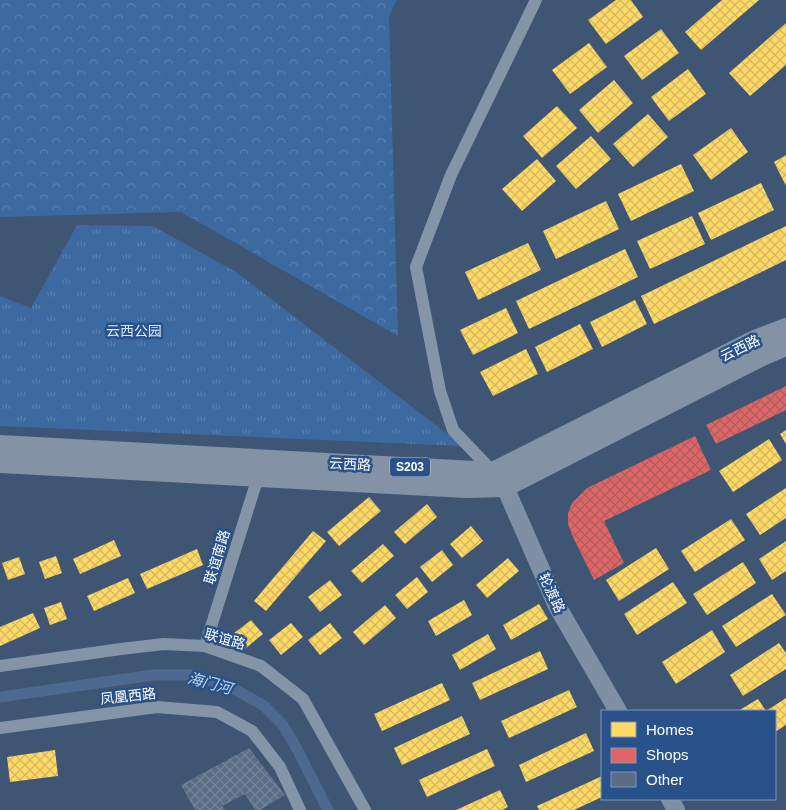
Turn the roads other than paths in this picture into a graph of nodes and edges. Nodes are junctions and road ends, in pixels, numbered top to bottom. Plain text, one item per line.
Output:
1 (536, 0) edge
2 (786, 328) edge
3 (786, 346) edge
4 (0, 445) edge
5 (0, 462) edge
6 (258, 476) junction
7 (499, 479) junction
8 (205, 646) junction
9 (0, 666) edge
10 (617, 710) edge
11 (0, 728) edge
12 (300, 810) edge
13 (366, 810) edge

1 - 7 street
2 - 7 main road, 云西路 / S203
3 - 7 main road, 云西路 / S203
4 - 7 main road, 云西路 / S203
5 - 6 main road, 云西路 / S203
6 - 7 main road, 云西路 / S203
6 - 8 street, 联谊南路
7 - 10 main road, 轮渡路
8 - 9 street, 联谊路
8 - 13 street, 联谊路
11 - 12 street, 凤凰西路

